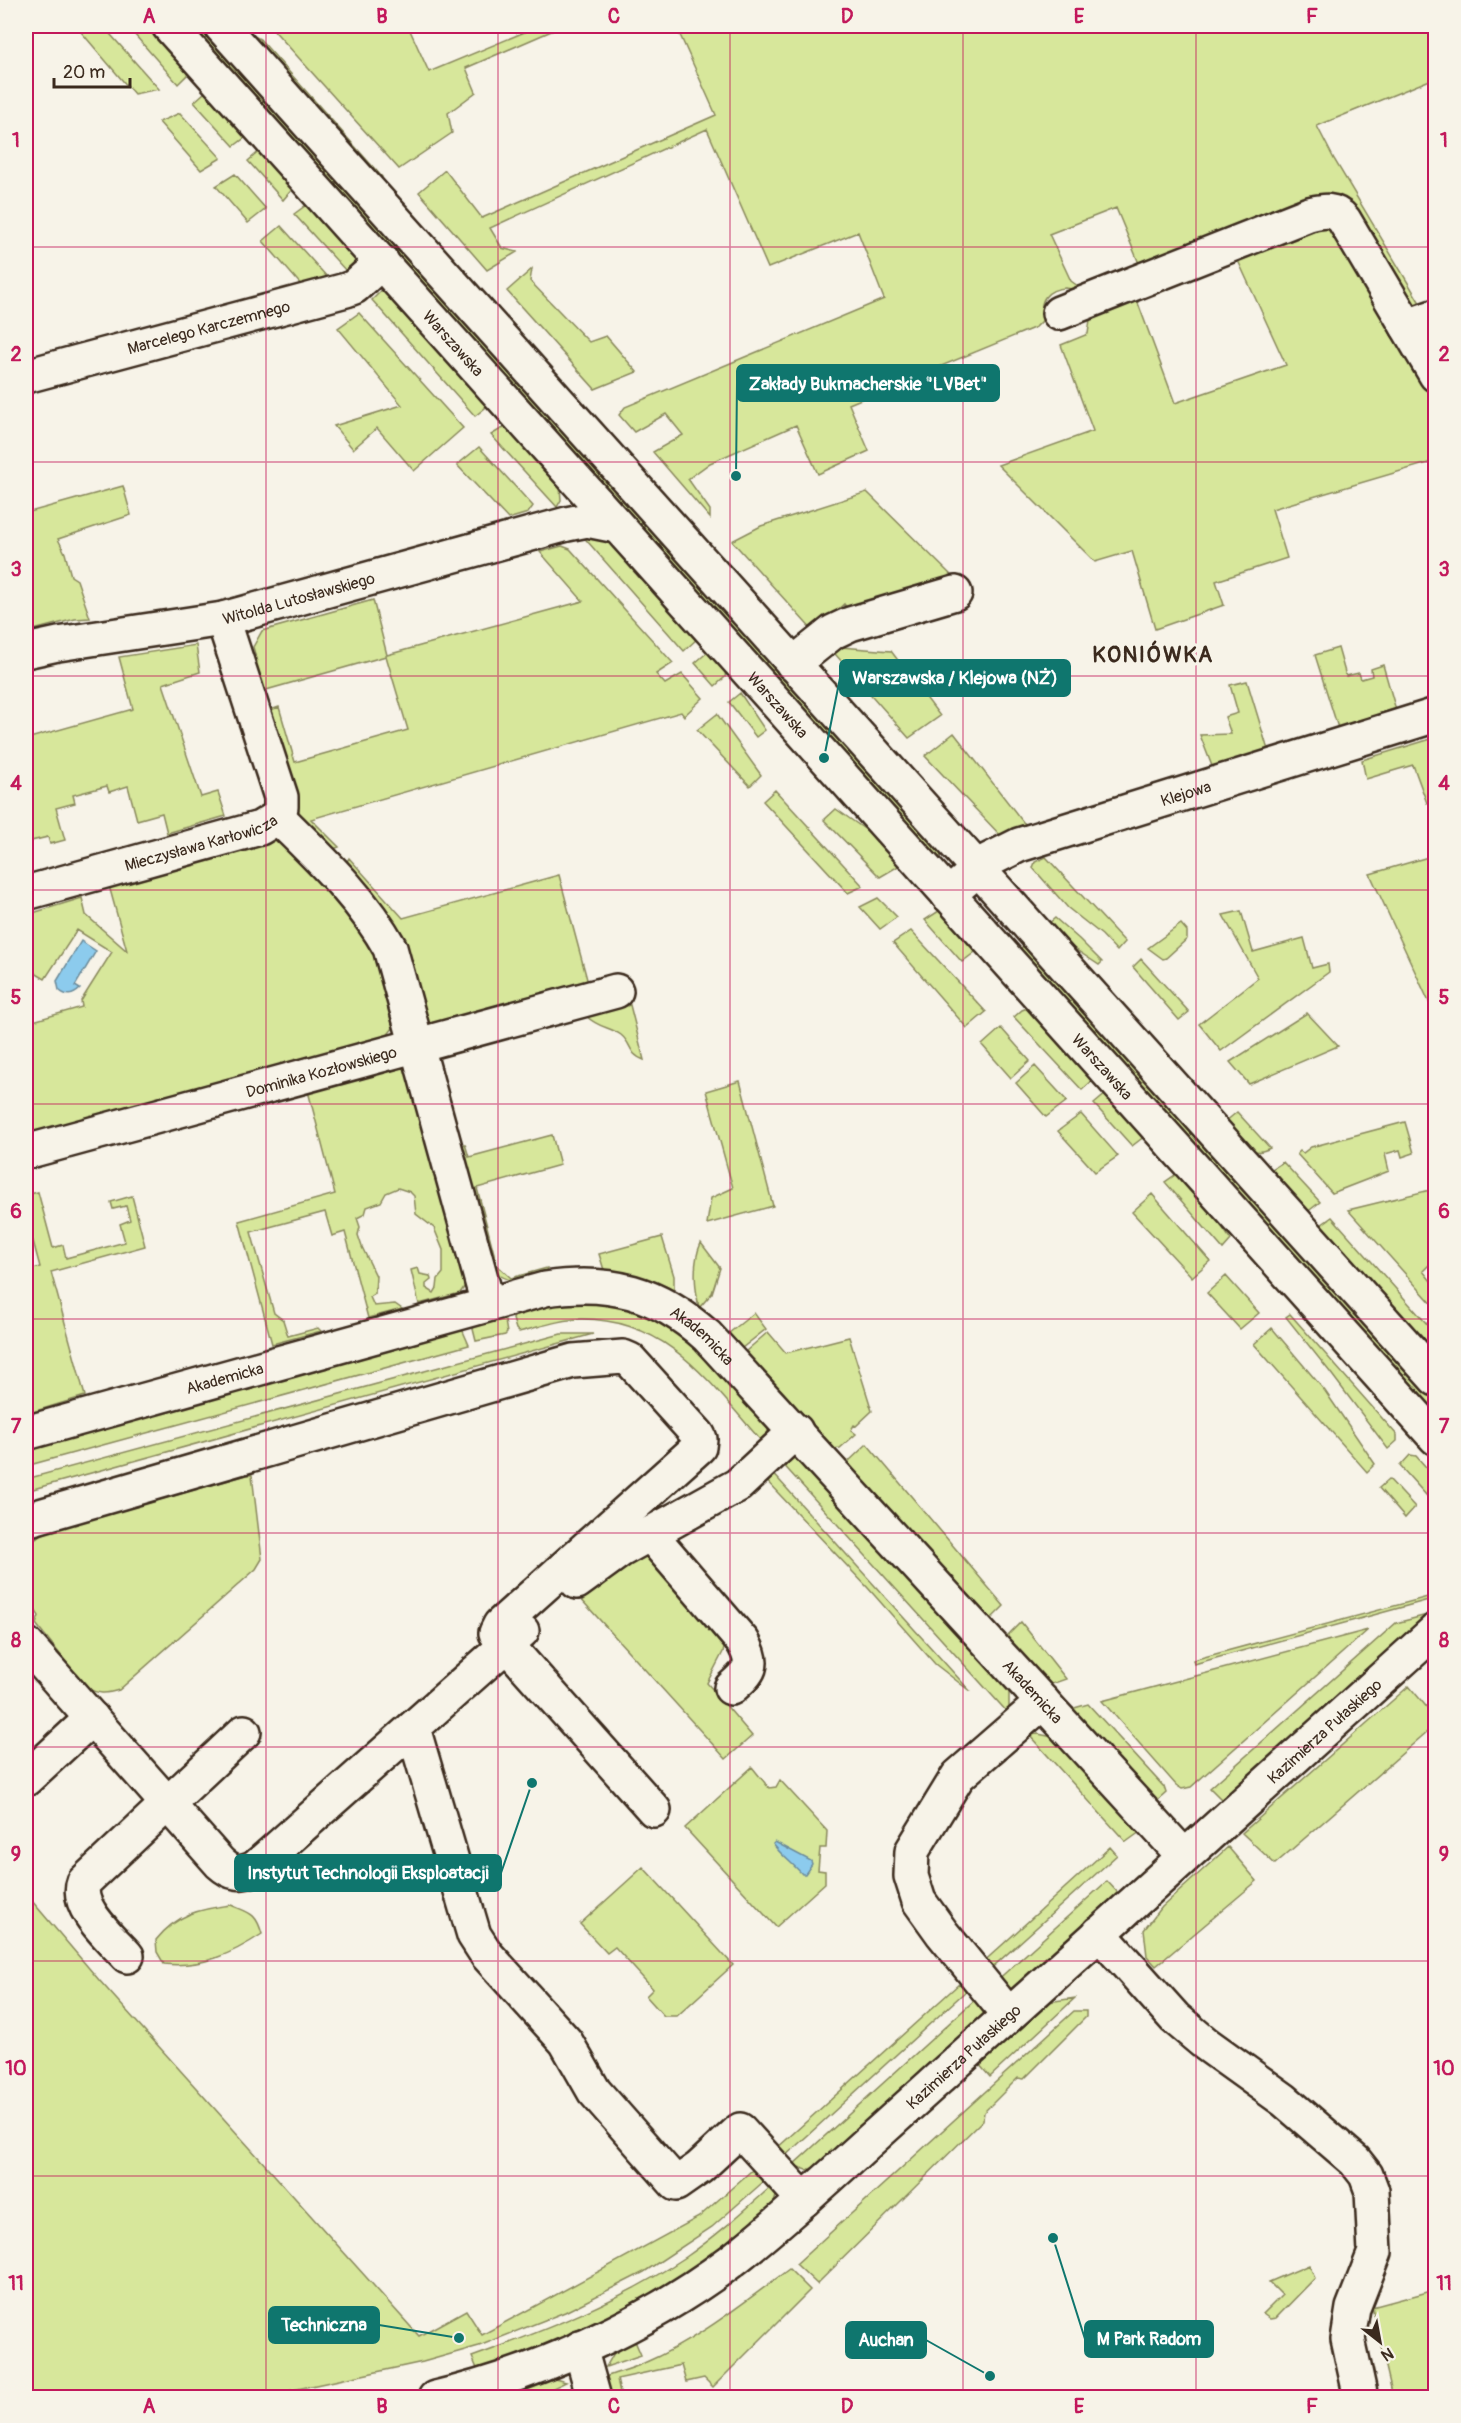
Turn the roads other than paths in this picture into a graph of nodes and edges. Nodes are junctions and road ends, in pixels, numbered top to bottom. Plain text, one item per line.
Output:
1 (169, 26) edge
2 (221, 26) edge
3 (382, 262) junction
4 (1059, 313) dead end
5 (1421, 321) edge
6 (1436, 375) edge
7 (26, 376) edge
8 (565, 467) junction
9 (567, 524) junction
10 (617, 526) junction
11 (954, 593) dead end
12 (223, 620) junction
13 (26, 651) edge
14 (793, 664) junction
15 (1436, 716) edge
16 (278, 817) junction
17 (978, 868) junction
18 (26, 893) edge
19 (948, 895) junction
20 (616, 991) dead end
21 (417, 1044) junction
22 (26, 1152) edge
23 (488, 1304) junction
24 (1436, 1379) edge
25 (796, 1431) junction
26 (26, 1433) edge
27 (1436, 1438) edge
28 (26, 1520) edge
29 (650, 1534) junction
30 (1436, 1630) edge
31 (26, 1644) edge
32 (506, 1645) junction
33 (731, 1688) dead end
34 (1044, 1702) junction
35 (92, 1718) junction
36 (413, 1728) junction
37 (244, 1732) dead end
38 (26, 1779) edge
39 (166, 1803) junction
40 (654, 1810) dead end
41 (1184, 1856) junction
42 (1099, 1933) junction
43 (127, 1956) dead end
44 (1008, 2014) junction
45 (804, 2200) junction
46 (580, 2348) junction
47 (435, 2397) edge
48 (594, 2397) edge
49 (1361, 2397) edge

1 - 3 street, Warszawska
2 - 14 street
3 - 7 street, Marcelego Karczemnego
3 - 8 street, Warszawska
4 - 5 street
5 - 6 street
8 - 9 street
8 - 10 street, Warszawska
9 - 10 street, Witolda Lutosławskiego
9 - 12 street, Witolda Lutosławskiego
10 - 19 street, Warszawska
11 - 14 street
12 - 13 street, Witolda Lutosławskiego
12 - 16 street, Mieczysława Karłowicza
14 - 17 street
15 - 17 street, Klejowa
16 - 18 street, Mieczysława Karłowicza
16 - 21 street
17 - 19 street, Klejowa
17 - 24 street
19 - 27 street, Warszawska
20 - 21 street, Dominika Kozłowskiego
21 - 22 street, Dominika Kozłowskiego
21 - 23 street
23 - 25 street, Akademicka
23 - 26 street, Akademicka
25 - 29 street
25 - 34 street, Akademicka
28 - 32 street
29 - 32 street
29 - 33 street
30 - 41 street, Kazimierza Pułaskiego
31 - 35 street
32 - 36 street
32 - 40 street
34 - 41 street, Akademicka
34 - 44 street
35 - 38 street
35 - 39 street
36 - 39 street
36 - 45 street
37 - 39 street
39 - 43 street
41 - 42 street, Kazimierza Pułaskiego
42 - 44 street, Kazimierza Pułaskiego
42 - 49 street
44 - 45 street, Kazimierza Pułaskiego
45 - 46 street, Kazimierza Pułaskiego
46 - 47 street, Kazimierza Pułaskiego
46 - 48 street

